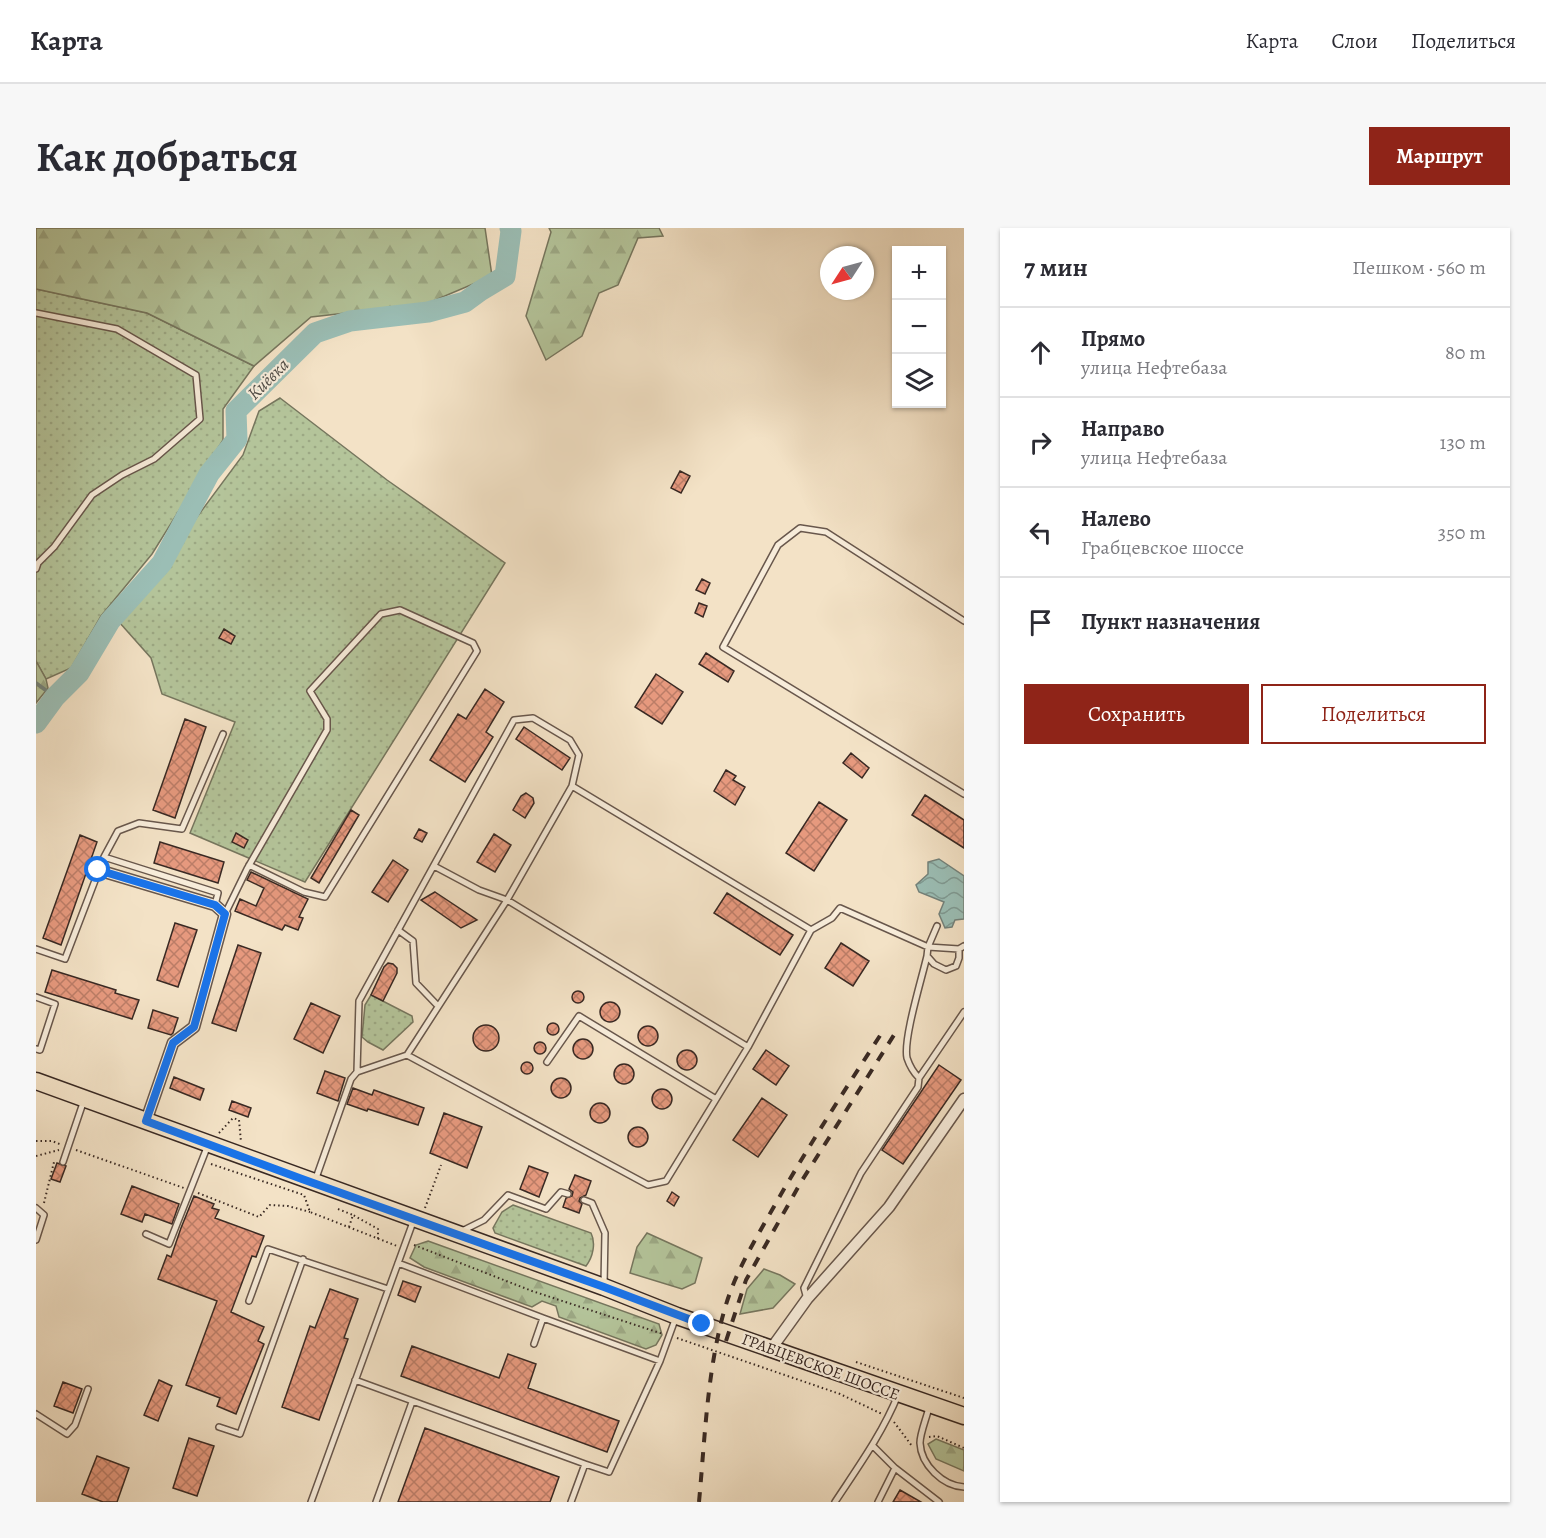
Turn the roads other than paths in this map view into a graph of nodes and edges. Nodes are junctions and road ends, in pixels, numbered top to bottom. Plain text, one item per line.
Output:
1 (36, 313) edge
2 (36, 568) edge
3 (964, 621) edge
4 (224, 734) dead end
5 (572, 786) junction
6 (964, 794) edge
7 (104, 857) junction
8 (249, 865) junction
9 (434, 866) junction
10 (98, 870) junction
11 (507, 900) junction
12 (215, 905) junction
13 (225, 914) junction
14 (937, 926) dead end
15 (398, 930) junction
16 (811, 930) junction
17 (928, 947) junction
18 (961, 947) edge
19 (36, 949) edge
20 (927, 956) junction
21 (36, 997) edge
22 (438, 1006) junction
23 (964, 1012) edge
24 (748, 1047) junction
25 (36, 1049) edge
26 (407, 1055) junction
27 (547, 1062) dead end
28 (357, 1072) junction
29 (919, 1078) junction
30 (36, 1081) edge
31 (85, 1099) junction
32 (716, 1099) junction
33 (964, 1099) edge
34 (146, 1121) junction
35 (213, 1139) junction
36 (63, 1162) road end
37 (314, 1183) junction
38 (568, 1194) dead end
39 (584, 1200) dead end
40 (37, 1208) edge
41 (419, 1215) junction
42 (146, 1234) dead end
43 (457, 1234) junction
44 (36, 1240) edge
45 (303, 1259) junction
46 (398, 1263) junction
47 (604, 1287) junction
48 (388, 1289) junction
49 (807, 1299) junction
50 (249, 1301) dead end
51 (677, 1316) junction
52 (543, 1318) junction
53 (534, 1344) dead end
54 (771, 1349) junction
55 (660, 1361) junction
56 (355, 1380) junction
57 (88, 1389) dead end
58 (898, 1394) junction
59 (412, 1402) junction
60 (930, 1405) junction
61 (36, 1414) edge
62 (964, 1416) edge
63 (219, 1427) dead end
64 (873, 1446) junction
65 (585, 1464) junction
66 (895, 1468) junction
67 (964, 1487) edge
68 (311, 1502) edge
69 (376, 1502) edge
70 (571, 1502) edge
71 (835, 1502) edge
72 (878, 1502) edge
73 (939, 1502) edge

1 - 2 lane
3 - 6 lane
4 - 7 lane
5 - 9 lane
5 - 11 lane
5 - 16 lane
7 - 10 lane
7 - 12 lane
8 - 8 lane
8 - 13 lane
9 - 11 lane
9 - 15 lane
10 - 12 street
10 - 19 lane
11 - 22 lane
11 - 24 lane
12 - 13 street
13 - 34 street
14 - 17 lane
15 - 22 lane
15 - 28 lane
16 - 17 lane
16 - 24 lane
17 - 18 lane
17 - 20 lane
18 - 20 lane
20 - 29 lane
21 - 25 lane
22 - 26 lane
23 - 29 lane
24 - 32 lane
26 - 28 lane
26 - 32 lane
27 - 32 lane
28 - 37 lane
29 - 49 lane
30 - 31 main road, ГРАБЦЕВСКОЕ ШОССЕ
31 - 34 main road, ГРАБЦЕВСКОЕ ШОССЕ
31 - 36 lane
33 - 49 street
34 - 35 main road, ГРАБЦЕВСКОЕ ШОССЕ
35 - 37 main road, ГРАБЦЕВСКОЕ ШОССЕ
35 - 42 lane
37 - 41 main road, ГРАБЦЕВСКОЕ ШОССЕ
38 - 43 lane
39 - 47 lane
40 - 44 lane
41 - 43 main road, ГРАБЦЕВСКОЕ ШОССЕ
41 - 46 lane
43 - 47 main road, ГРАБЦЕВСКОЕ ШОССЕ
45 - 48 lane
45 - 50 lane
45 - 63 lane
46 - 48 lane
46 - 52 lane
47 - 51 main road, ГРАБЦЕВСКОЕ ШОССЕ
48 - 56 lane
49 - 54 street
51 - 54 main road, ГРАБЦЕВСКОЕ ШОССЕ
51 - 55 lane
52 - 53 lane
52 - 55 lane
54 - 58 main road, ГРАБЦЕВСКОЕ ШОССЕ
55 - 65 lane
56 - 59 lane
56 - 68 lane
57 - 61 lane
58 - 60 main road, ГРАБЦЕВСКОЕ ШОССЕ
58 - 64 lane
59 - 65 lane
59 - 69 lane
60 - 62 main road, ГРАБЦЕВСКОЕ ШОССЕ
60 - 67 lane
64 - 66 lane
64 - 71 lane
65 - 70 lane
66 - 72 lane
66 - 73 lane

